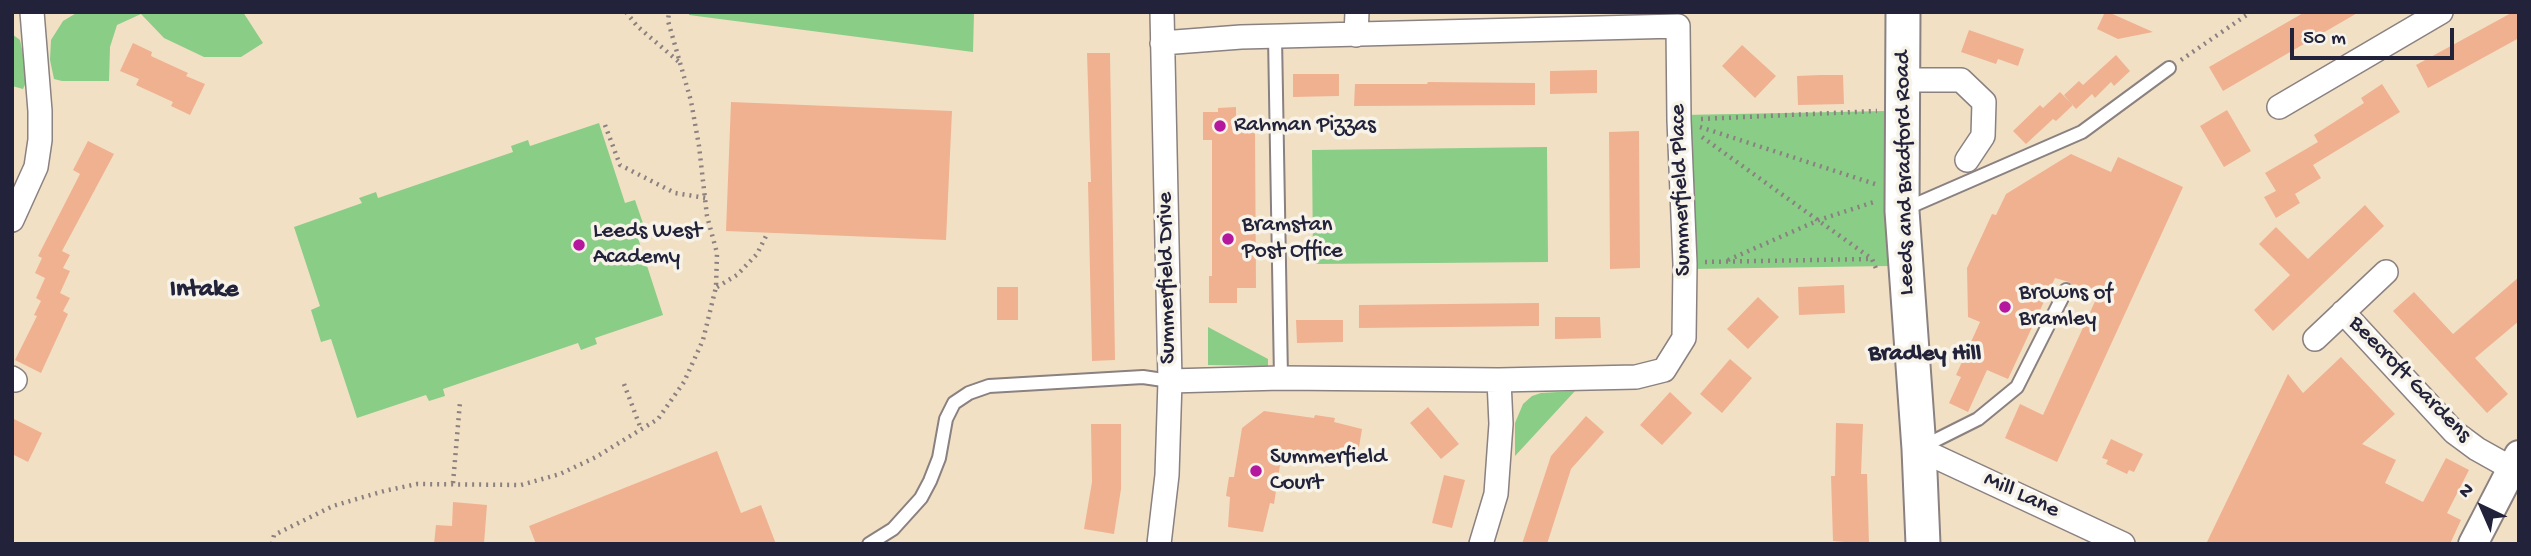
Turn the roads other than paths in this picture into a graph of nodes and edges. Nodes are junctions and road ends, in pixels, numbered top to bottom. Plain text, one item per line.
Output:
1 (32, 12) edge
2 (1163, 12) edge
3 (1357, 12) edge
4 (1903, 12) edge
5 (2441, 12) edge
6 (1678, 19) edge
7 (1356, 35) junction
8 (1275, 37) junction
9 (1162, 43) junction
10 (2169, 68) road end
11 (1904, 80) junction
12 (2279, 107) dead end
13 (1967, 160) dead end
14 (1903, 202) junction
15 (15, 206) edge
16 (2386, 272) dead end
17 (2066, 290) dead end
18 (2343, 313) junction
19 (2315, 339) dead end
20 (1281, 378) junction
21 (1170, 380) junction
22 (1499, 380) junction
23 (1919, 449) junction
24 (2515, 462) edge
25 (869, 544) edge
26 (1159, 544) edge
27 (1481, 544) edge
28 (1923, 544) edge
29 (2123, 544) edge
30 (2473, 544) edge

1 - 15 street
2 - 9 street, Summerfield Drive
3 - 7 street
4 - 11 main road, Leeds and Bradford Road
5 - 12 street
6 - 7 street, Summerfield Place
6 - 22 street, Summerfield Place
7 - 8 street, Summerfield Place
8 - 9 street, Summerfield Place
8 - 20 lane
9 - 21 street, Summerfield Drive
10 - 14 lane
11 - 13 street
11 - 14 main road, Leeds and Bradford Road
14 - 23 main road, Leeds and Bradford Road
16 - 18 street, Beecroft Gardens
17 - 23 lane
18 - 19 street, Beecroft Gardens
18 - 24 street, Beecroft Gardens
20 - 21 street, Summerfield Place
20 - 22 street, Summerfield Place
21 - 25 lane
21 - 26 street, Summerfield Drive
22 - 27 street
23 - 28 main road, Leeds and Bradford Road
23 - 29 street, Mill Lane
24 - 30 street

